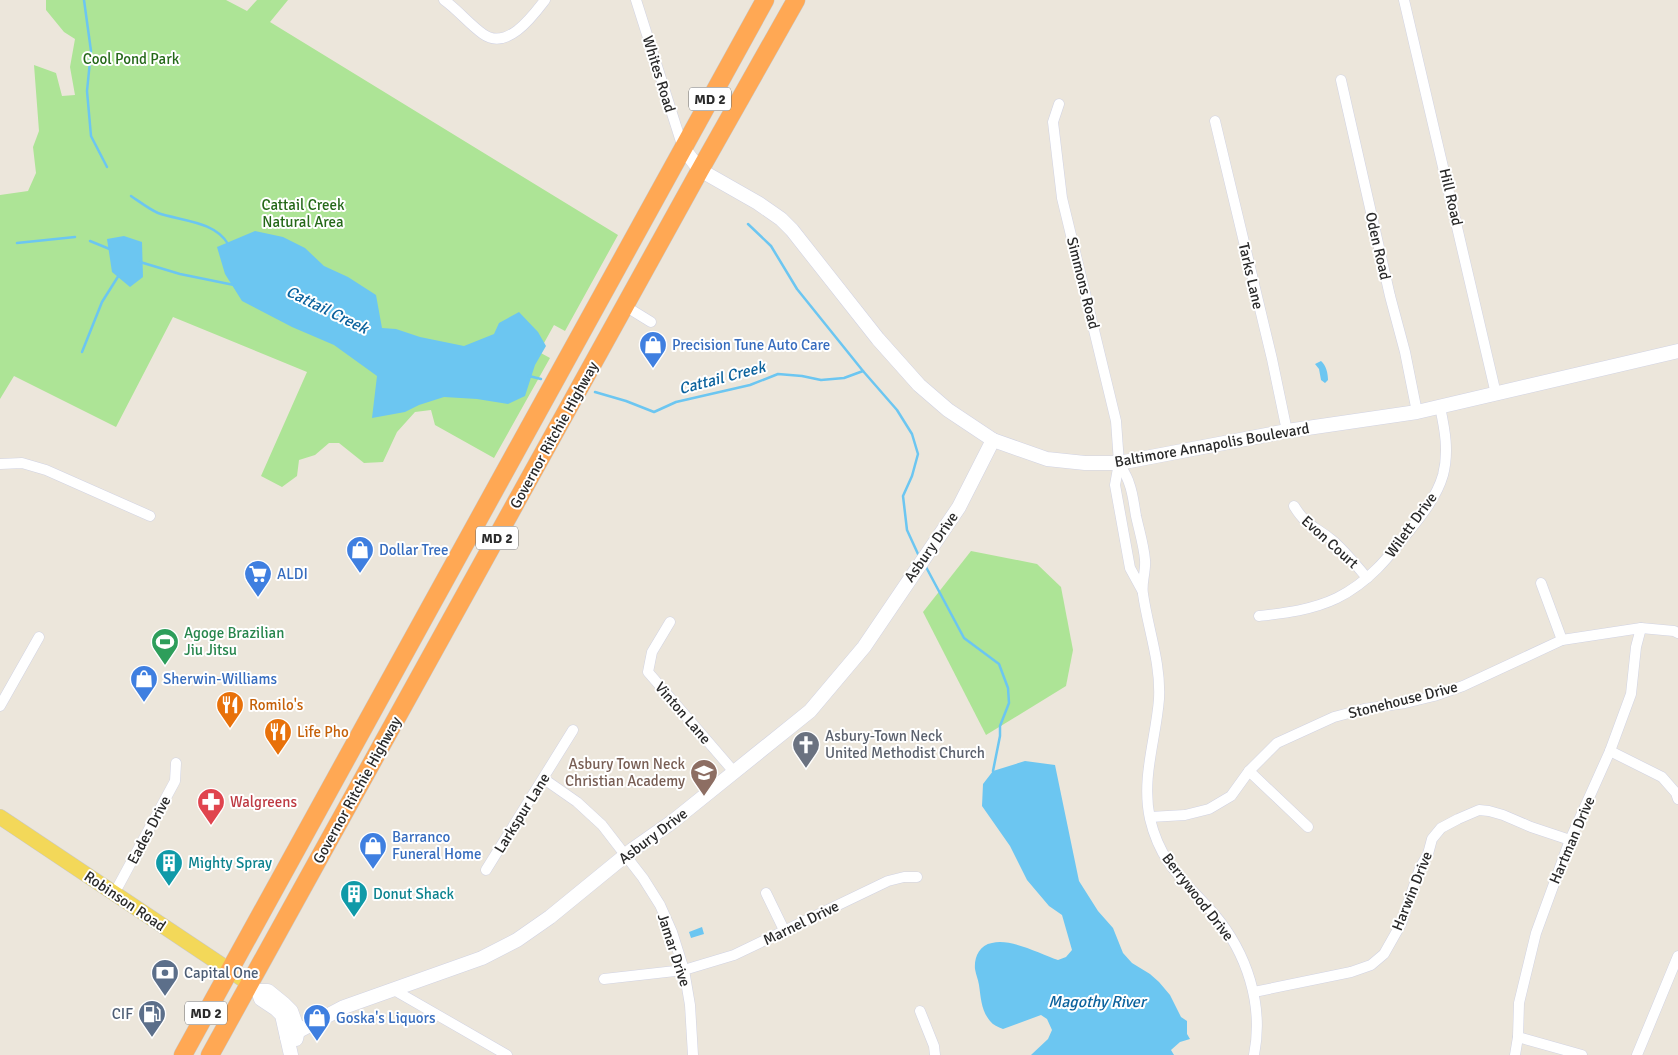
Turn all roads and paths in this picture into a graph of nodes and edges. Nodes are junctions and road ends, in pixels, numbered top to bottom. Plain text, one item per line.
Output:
1 (444, 0) edge
2 (545, 0) edge
3 (636, 0) edge
4 (765, 0) edge
5 (796, 0) edge
6 (1404, 0) edge
7 (1341, 80) dead end
8 (1059, 104) dead end
9 (1215, 121) dead end
10 (683, 148) junction
11 (700, 170) junction
12 (625, 306) junction
13 (651, 322) dead end
14 (1678, 351) edge
15 (1496, 394) junction
16 (1440, 407) junction
17 (1417, 412) junction
18 (1287, 432) junction
19 (993, 440) junction
20 (1119, 463) junction
21 (0, 464) edge
22 (1294, 506) dead end
23 (150, 516) dead end
24 (1367, 578) junction
25 (1542, 583) dead end
26 (1142, 590) junction
27 (1259, 616) dead end
28 (670, 622) dead end
29 (1641, 628) junction
30 (1678, 633) edge
31 (39, 637) dead end
32 (1562, 640) junction
33 (0, 706) edge
34 (573, 730) dead end
35 (1610, 751) junction
36 (176, 763) dead end
37 (1249, 771) junction
38 (735, 773) junction
39 (544, 779) junction
40 (1678, 799) edge
41 (0, 817) edge
42 (1150, 817) junction
43 (1308, 827) dead end
44 (1570, 840) junction
45 (626, 856) junction
46 (486, 870) dead end
47 (917, 877) dead end
48 (766, 893) dead end
49 (114, 894) junction
50 (785, 932) junction
51 (1678, 956) edge
52 (684, 970) junction
53 (230, 971) junction
54 (604, 979) dead end
55 (254, 988) junction
56 (394, 990) junction
57 (1254, 992) junction
58 (920, 1011) dead end
59 (292, 1033) junction
60 (1518, 1037) junction
61 (183, 1055) edge
62 (210, 1055) edge
63 (292, 1055) edge
64 (507, 1055) edge
65 (693, 1055) edge
66 (935, 1055) edge
67 (1254, 1055) edge
68 (1515, 1055) edge
69 (1582, 1055) edge
70 (1637, 1055) edge

1 - 2 street
3 - 10 street, Whites Road
4 - 10 highway, MD 2
5 - 11 highway, Governor Ritchie Highway / MD 2
6 - 15 street, Hill Road
7 - 17 street, Oden Road
8 - 20 street, Simmons Road
9 - 18 street, Tarks Lane
10 - 11 main road, Baltimore Annapolis Boulevard
10 - 53 highway, Governor Ritchie Highway / MD 2
11 - 12 highway, Governor Ritchie Highway / MD 2
11 - 19 main road, Baltimore Annapolis Boulevard
12 - 13 street
12 - 55 highway, Governor Ritchie Highway / MD 2
14 - 15 main road, Baltimore Annapolis Boulevard
15 - 16 main road, Baltimore Annapolis Boulevard
16 - 17 main road, Baltimore Annapolis Boulevard
16 - 24 street, Wilett Drive
17 - 18 main road, Baltimore Annapolis Boulevard
18 - 20 main road, Baltimore Annapolis Boulevard
19 - 20 main road, Baltimore Annapolis Boulevard
19 - 38 main road, Asbury Drive
20 - 26 street, Berrywood Drive
20 - 26 street, Berrywood Drive
21 - 23 street
22 - 24 street, Evon Court
24 - 27 street, Wilett Drive
25 - 32 street
26 - 42 street, Berrywood Drive
28 - 38 street, Vinton Lane
29 - 30 street, Stonehouse Drive
29 - 32 street, Stonehouse Drive
29 - 35 street, Hartman Drive
31 - 33 street
32 - 37 street, Stonehouse Drive
34 - 39 street, Larkspur Lane
35 - 40 street
35 - 44 street, Hartman Drive
36 - 49 street, Eades Drive
37 - 42 street, Stonehouse Drive
37 - 43 street
38 - 45 main road, Asbury Drive
39 - 45 street, Jamar Drive
39 - 46 street, Larkspur Lane
41 - 49 main road, Robinson Road
42 - 57 street, Berrywood Drive
44 - 57 street, Harwin Drive
44 - 60 street, Hartman Drive
45 - 52 street, Jamar Drive
45 - 56 main road, Asbury Drive
47 - 50 street, Marnel Drive
48 - 50 street
49 - 53 main road, Robinson Road
50 - 52 street, Marnel Drive
51 - 70 street
52 - 54 street, Marnel Drive
52 - 65 street, Jamar Drive
53 - 55 main road, Robinson Road
53 - 61 highway, Governor Ritchie Highway / MD 2
55 - 59 main road
55 - 62 highway, Governor Ritchie Highway / MD 2
56 - 59 main road, Asbury Drive
56 - 64 street
57 - 67 street, Berrywood Drive
58 - 66 street
59 - 63 main road
60 - 68 street, Hartman Drive
60 - 69 street

